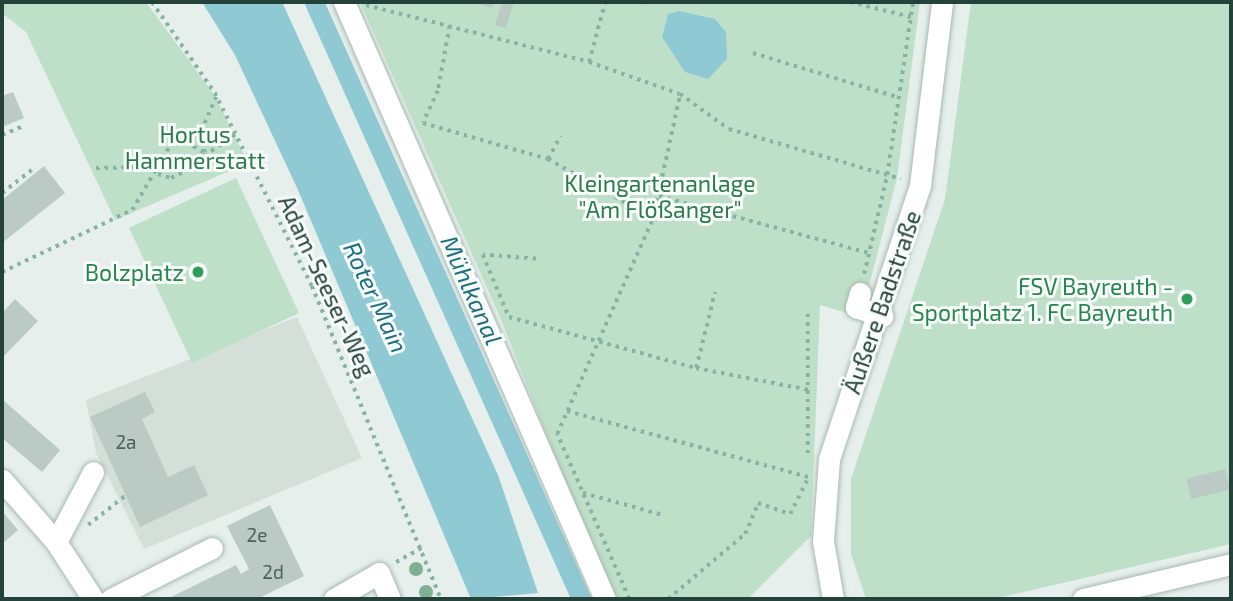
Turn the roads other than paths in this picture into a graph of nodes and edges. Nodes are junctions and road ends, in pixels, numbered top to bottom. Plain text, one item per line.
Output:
1 (344, 2) edge
2 (942, 2) edge
3 (860, 293) road end
4 (882, 316) junction
5 (93, 472) dead end
6 (2, 480) edge
7 (58, 545) junction
8 (212, 548) dead end
9 (1231, 564) edge
10 (93, 599) edge
11 (111, 599) edge
12 (334, 599) edge
13 (390, 599) edge
14 (605, 599) edge
15 (833, 599) edge
16 (1083, 599) edge

1 - 14 street
2 - 4 street, Äußere Badstraße
3 - 4 street
4 - 15 street, Äußere Badstraße
5 - 7 street
6 - 7 street
7 - 10 street
8 - 11 street
9 - 16 street
12 - 13 street

